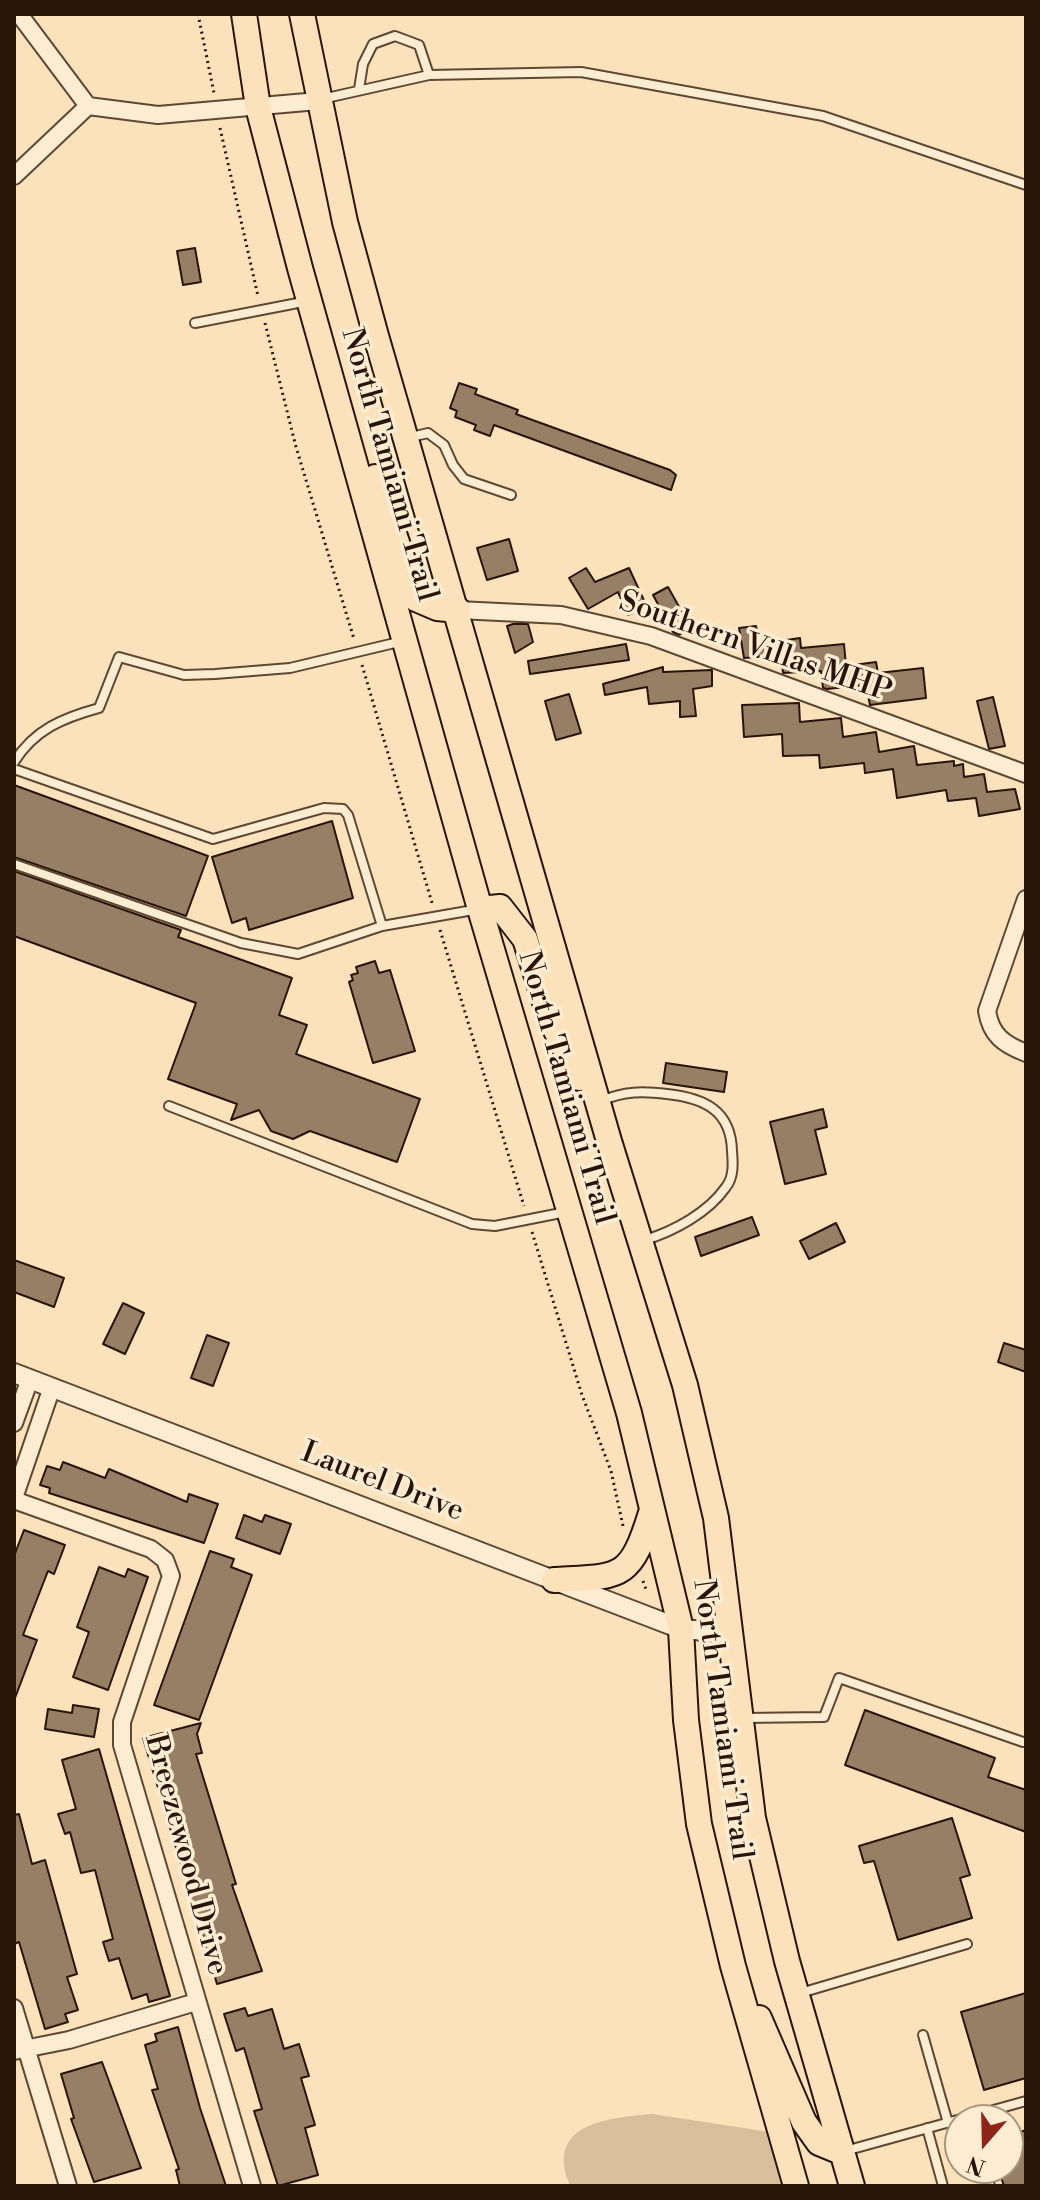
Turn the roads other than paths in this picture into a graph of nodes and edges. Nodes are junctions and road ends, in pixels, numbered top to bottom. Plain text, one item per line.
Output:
1 (19, 14) edge
2 (244, 14) edge
3 (302, 14) edge
4 (429, 75) junction
5 (359, 89) junction
6 (318, 101) junction
7 (88, 106) junction
8 (258, 107) junction
9 (14, 176) edge
10 (1026, 185) edge
11 (309, 301) junction
12 (195, 323) dead end
13 (345, 431) junction
14 (407, 439) junction
15 (511, 495) dead end
16 (458, 610) junction
17 (404, 640) junction
18 (14, 762) edge
19 (14, 769) edge
20 (1026, 774) edge
21 (14, 864) edge
22 (1026, 899) edge
23 (480, 909) junction
24 (1023, 918) edge
25 (382, 926) junction
26 (1026, 1053) edge
27 (594, 1103) junction
28 (169, 1106) dead end
29 (567, 1212) junction
30 (640, 1241) junction
31 (22, 1376) edge
32 (52, 1387) junction
33 (14, 1423) edge
34 (14, 1499) edge
35 (651, 1511) junction
36 (554, 1580) junction
37 (681, 1629) junction
38 (732, 1633) junction
39 (742, 1718) junction
40 (1023, 1742) dead end
41 (967, 1944) dead end
42 (733, 1966) junction
43 (797, 1994) junction
44 (196, 2002) junction
45 (14, 2008) edge
46 (923, 2035) dead end
47 (20, 2051) edge
48 (944, 2109) edge
49 (944, 2124) edge
50 (927, 2128) junction
51 (841, 2152) junction
52 (68, 2186) edge
53 (252, 2186) edge
54 (796, 2186) edge
55 (852, 2186) edge
56 (943, 2186) edge

1 - 7 street
2 - 8 main road, North Tamiami Trail
3 - 6 main road, North Tamiami Trail
4 - 5 lane
4 - 5 lane
4 - 10 lane
5 - 6 lane
6 - 8 street
6 - 14 main road, North Tamiami Trail
7 - 8 street
7 - 9 street
8 - 11 main road, North Tamiami Trail
11 - 12 lane
11 - 13 main road, North Tamiami Trail
13 - 16 main road
13 - 17 main road, North Tamiami Trail
14 - 15 lane
14 - 16 main road, North Tamiami Trail
16 - 20 street, Southern Villas MHP
16 - 27 main road, North Tamiami Trail
17 - 18 lane
17 - 23 main road, North Tamiami Trail
19 - 25 lane
21 - 25 lane
22 - 24 street
23 - 25 lane
23 - 27 main road
23 - 29 main road, North Tamiami Trail
24 - 26 street
27 - 30 main road, North Tamiami Trail
27 - 30 lane
28 - 29 lane
29 - 35 main road, North Tamiami Trail
30 - 38 main road, North Tamiami Trail
31 - 32 street, Laurel Drive
31 - 33 street
32 - 34 street
32 - 36 street, Laurel Drive
34 - 44 street, Breezewood Drive
35 - 36 main road
35 - 37 main road, North Tamiami Trail
36 - 37 street, Laurel Drive
37 - 38 street, Laurel Drive
37 - 42 main road, North Tamiami Trail
38 - 39 main road, North Tamiami Trail
39 - 40 lane
39 - 43 main road, North Tamiami Trail
41 - 43 lane
42 - 51 main road
42 - 54 main road, North Tamiami Trail
43 - 51 main road, North Tamiami Trail
44 - 47 street
44 - 53 street, Breezewood Drive
45 - 47 street
46 - 48 lane
47 - 52 street
49 - 50 lane
50 - 51 lane
50 - 56 lane
51 - 55 main road, North Tamiami Trail

